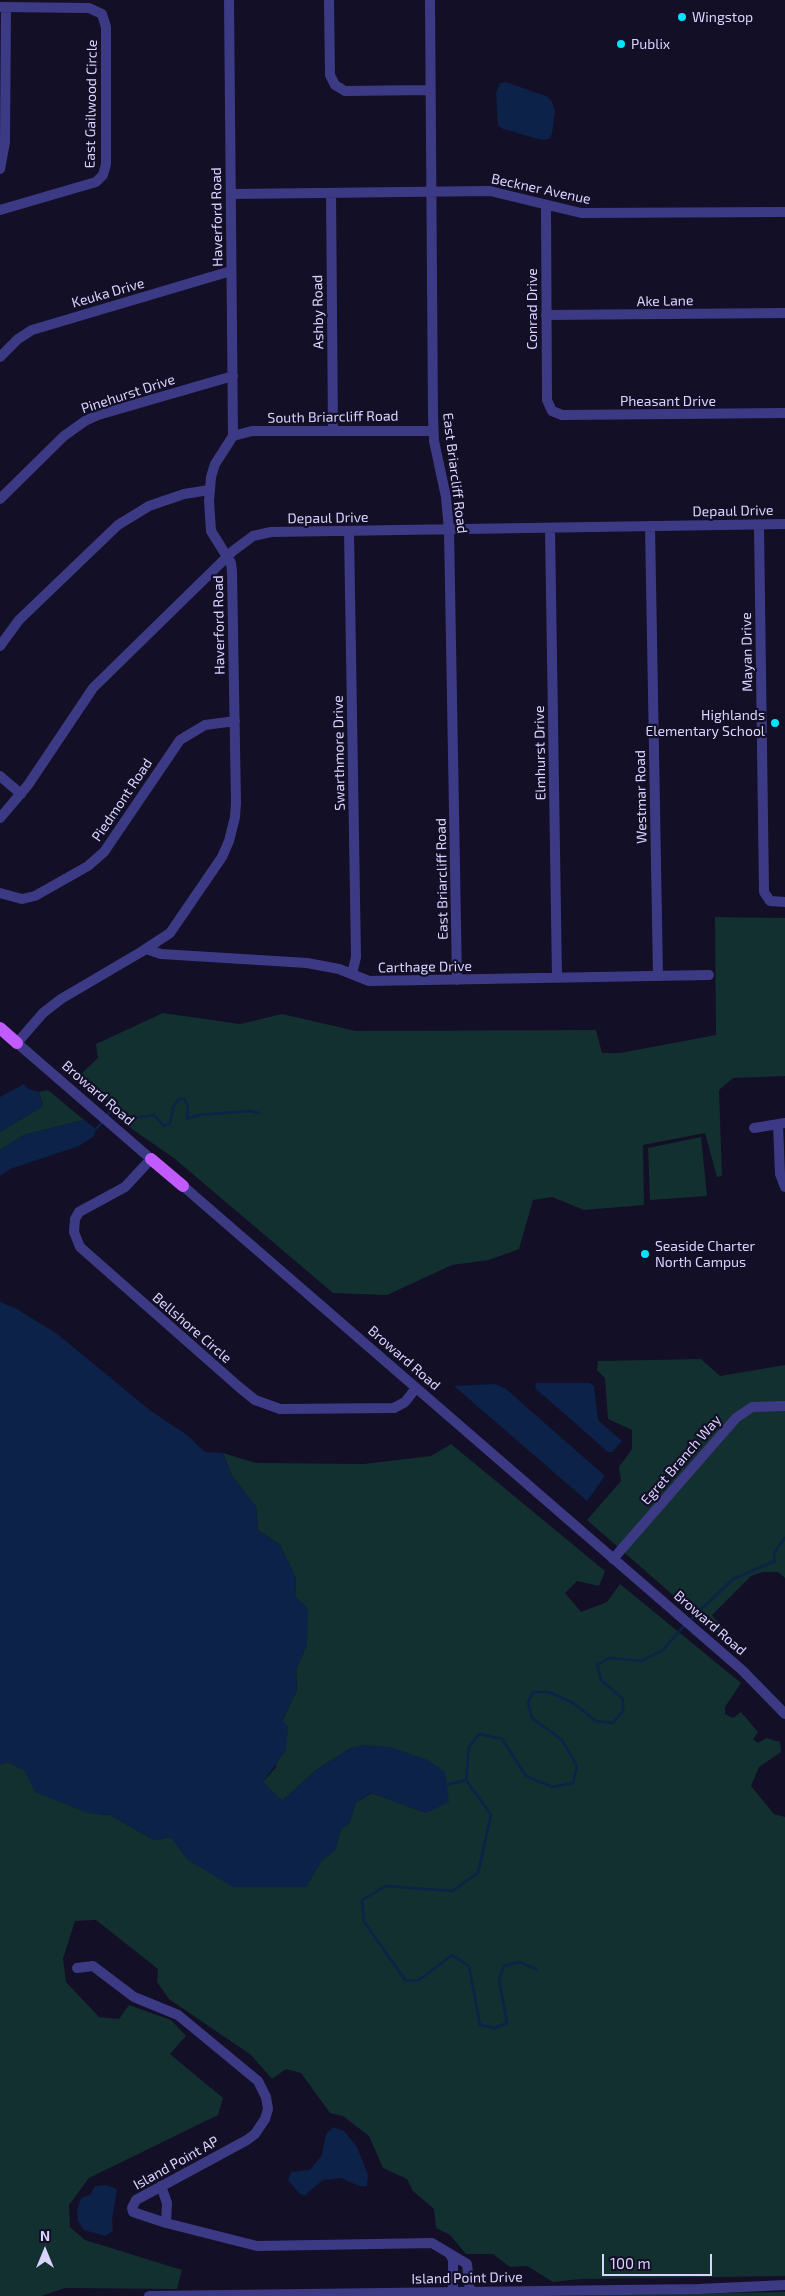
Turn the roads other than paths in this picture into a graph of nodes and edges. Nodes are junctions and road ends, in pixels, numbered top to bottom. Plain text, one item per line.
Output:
1 (229, 0) edge
2 (329, 0) edge
3 (430, 0) edge
4 (3, 7) edge
5 (430, 90) junction
6 (0, 169) edge
7 (432, 192) junction
8 (331, 193) junction
9 (231, 194) junction
10 (546, 205) junction
11 (0, 209) edge
12 (785, 212) edge
13 (231, 271) junction
14 (785, 313) edge
15 (546, 315) junction
16 (0, 357) edge
17 (233, 376) junction
18 (552, 411) joint
19 (785, 413) edge
20 (333, 430) junction
21 (433, 430) junction
22 (233, 436) junction
23 (209, 490) junction
24 (0, 498) edge
25 (785, 524) edge
26 (759, 525) junction
27 (650, 526) junction
28 (550, 528) junction
29 (450, 530) junction
30 (349, 532) junction
31 (226, 557) junction
32 (0, 646) edge
33 (235, 721) junction
34 (0, 776) edge
35 (21, 794) junction
36 (0, 818) edge
37 (0, 894) edge
38 (785, 902) edge
39 (169, 934) junction
40 (146, 949) junction
41 (176, 955) junction
42 (352, 974) junction
43 (709, 975) dead end
44 (658, 976) junction
45 (557, 978) junction
46 (457, 980) junction
47 (0, 1028) edge
48 (17, 1043) junction
49 (782, 1124) edge
50 (754, 1128) dead end
51 (151, 1158) junction
52 (183, 1186) joint
53 (785, 1187) edge
54 (416, 1388) junction
55 (785, 1406) edge
56 (613, 1559) junction
57 (785, 1714) edge
58 (77, 1968) dead end
59 (161, 2186) junction
60 (166, 2223) junction
61 (450, 2254) junction
62 (785, 2285) edge
63 (453, 2292) junction
64 (470, 2292) junction
65 (149, 2296) edge

1 - 9 street, Haverford Road
2 - 5 street
3 - 5 street, East Briarcliff Road
4 - 6 street
4 - 11 street, East Gailwood Circle
5 - 7 street, East Briarcliff Road
7 - 8 street, Beckner Avenue
7 - 10 street, Beckner Avenue
7 - 21 street, East Briarcliff Road
8 - 9 street, Beckner Avenue
8 - 20 street, Ashby Road
9 - 13 street, Haverford Road
10 - 12 street, Beckner Avenue
10 - 15 street, Conrad Drive
13 - 16 street, Keuka Drive
13 - 17 street, Haverford Road
14 - 15 street, Ake Lane
15 - 18 street, Conrad Drive
17 - 22 street, Haverford Road
17 - 24 street, Pinehurst Drive
18 - 19 street, Pheasant Drive
20 - 21 street, South Briarcliff Road
20 - 22 street, South Briarcliff Road
21 - 29 street, East Briarcliff Road
22 - 23 street, Haverford Road
23 - 31 street, Haverford Road
23 - 32 street
25 - 26 street, Depaul Drive
26 - 27 street, Depaul Drive
26 - 38 street, Mayan Drive
27 - 28 street, Depaul Drive
27 - 44 street, Westmar Road
28 - 29 street, Depaul Drive
28 - 45 street, Elmhurst Drive
29 - 30 street, Depaul Drive
29 - 46 street, East Briarcliff Road
30 - 31 street, Depaul Drive
30 - 42 street, Swarthmore Drive
31 - 33 street, Haverford Road
31 - 35 street, Depaul Drive
33 - 37 street, Piedmont Road
33 - 39 street, Haverford Road
34 - 35 street
35 - 36 street, Depaul Drive
39 - 40 street, Haverford Road
39 - 41 street
40 - 41 street, Carthage Drive
40 - 48 street, Haverford Road
41 - 42 street, Carthage Drive
42 - 46 street, Carthage Drive
43 - 44 street, Carthage Drive
44 - 45 street, Carthage Drive
45 - 46 street, Carthage Drive
47 - 48 main road, Broward Road
48 - 51 street, Broward Road
49 - 50 street
49 - 53 street
51 - 52 main road, Broward Road
51 - 54 street, Bellshore Circle
52 - 54 street, Broward Road
54 - 56 street, Broward Road
55 - 56 street, Egret Branch Way
56 - 57 street, Broward Road
58 - 59 street, Island Point AP
59 - 60 street
59 - 60 street, Island Point AP
60 - 61 street, Island Point AP
61 - 63 street
61 - 64 street, Island Point AP
62 - 64 street, Island Point Drive
63 - 64 street, Island Point Drive
63 - 65 street, Island Point Drive

